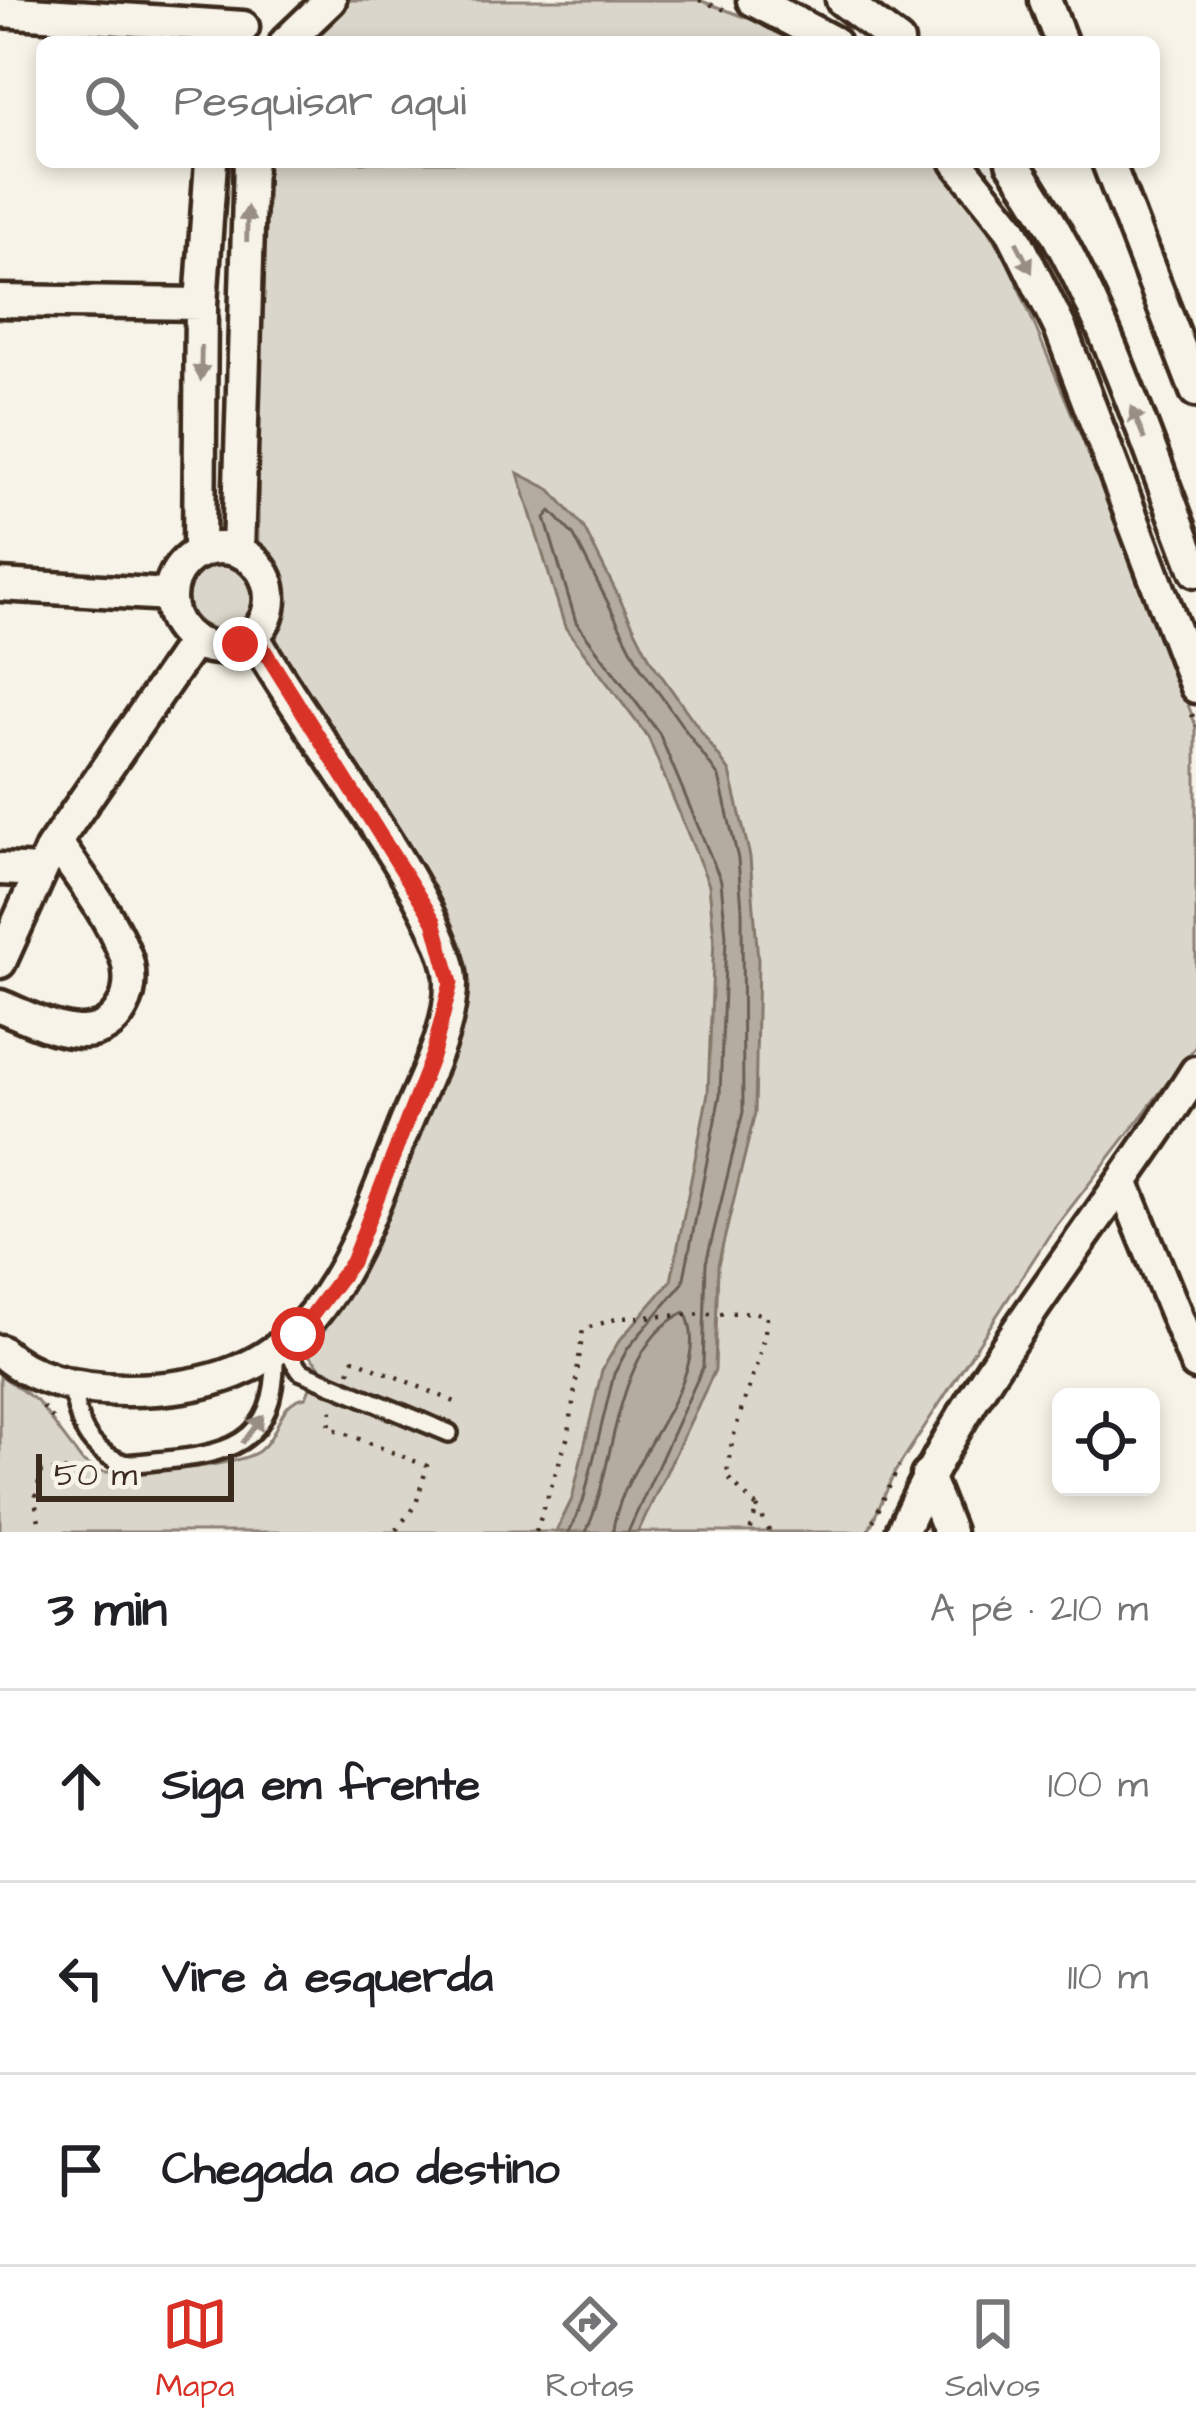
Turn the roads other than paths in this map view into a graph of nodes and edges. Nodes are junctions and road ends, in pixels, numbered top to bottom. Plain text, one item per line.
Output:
1 (262, 0) edge
2 (330, 0) edge
3 (753, 0) edge
4 (842, 0) edge
5 (1045, 0) edge
6 (0, 11) edge
7 (240, 34) edge
8 (292, 36) edge
9 (821, 36) edge
10 (890, 36) edge
11 (1059, 36) edge
12 (212, 168) edge
13 (250, 168) edge
14 (962, 168) edge
15 (1016, 168) edge
16 (1110, 168) edge
17 (0, 301) edge
18 (201, 304) junction
19 (1196, 391) edge
20 (238, 551) junction
21 (199, 553) junction
22 (1196, 571) edge
23 (0, 585) edge
24 (170, 595) junction
25 (254, 634) junction
26 (194, 641) junction
27 (1196, 687) edge
28 (56, 842) junction
29 (0, 869) edge
30 (40, 871) junction
31 (0, 962) edge
32 (0, 1006) edge
33 (1196, 1072) edge
34 (1124, 1186) junction
35 (279, 1348) junction
36 (0, 1351) edge
37 (1196, 1364) edge
38 (71, 1384) junction
39 (449, 1433) dead end
40 (927, 1476) junction
41 (902, 1532) edge
42 (950, 1532) edge

1 - 7 street
2 - 8 street
3 - 9 street
4 - 10 street
5 - 11 street
6 - 7 street
12 - 18 street
20 -> 13 street
14 -> 27 street
22 -> 15 street
16 - 19 street
17 - 18 street
18 -> 21 street
20 - 21 street
20 - 25 street
21 - 24 street
23 - 24 street
24 - 26 street
25 - 26 street
25 - 35 street
26 - 28 street
28 - 30 street
28 - 32 street
29 - 30 street
30 - 31 street
33 - 34 street
34 - 37 street
34 - 40 street
35 - 38 street
38 -> 35 lane
35 - 39 lane
36 - 38 street
40 - 41 street
40 - 42 street

